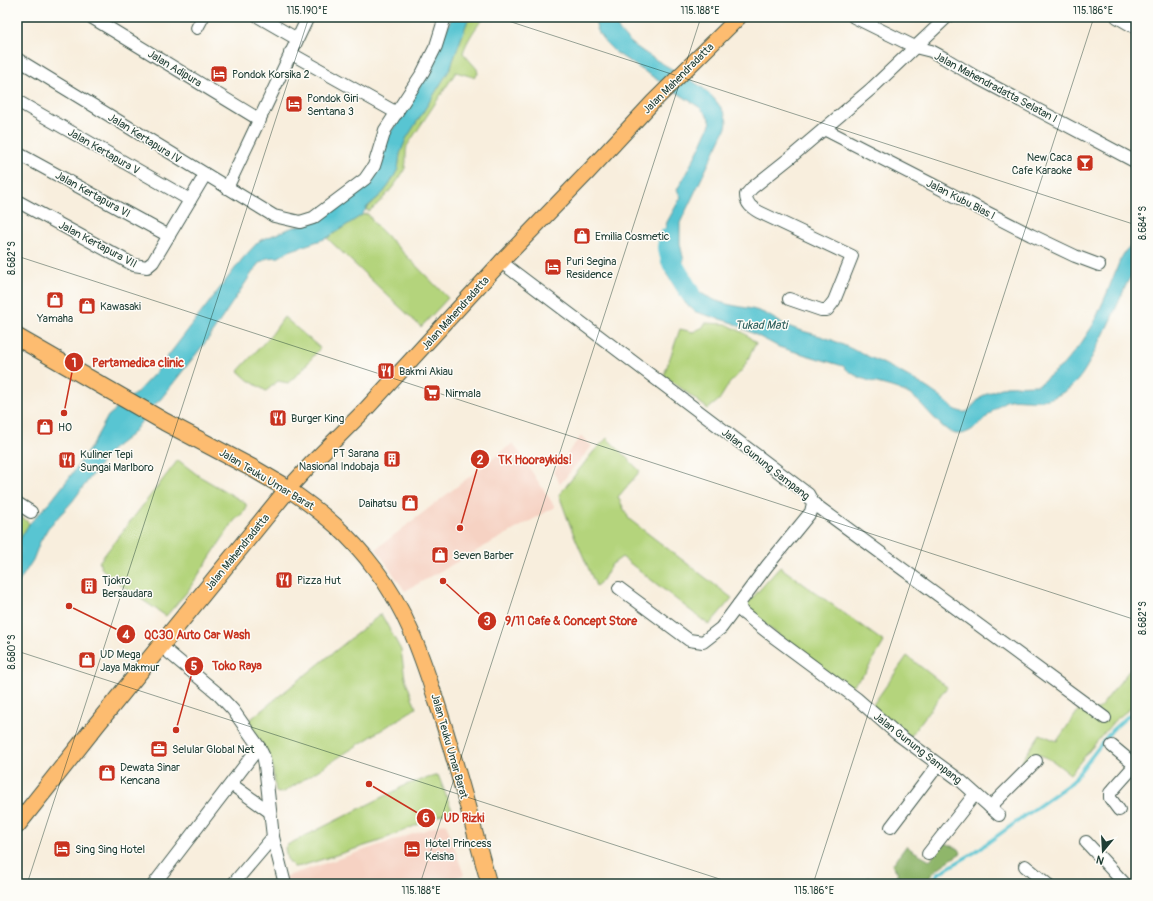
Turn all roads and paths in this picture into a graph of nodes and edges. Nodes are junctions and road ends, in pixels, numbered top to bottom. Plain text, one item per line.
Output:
1 (91, 17) edge
2 (203, 17) edge
3 (259, 17) edge
4 (308, 17) edge
5 (445, 17) edge
6 (739, 17) edge
7 (854, 17) edge
8 (947, 17) edge
9 (1117, 17) edge
10 (197, 28) dead end
11 (1136, 28) edge
12 (297, 39) junction
13 (916, 47) junction
14 (290, 53) junction
15 (17, 60) edge
16 (17, 101) edge
17 (397, 113) junction
18 (260, 120) junction
19 (824, 129) junction
20 (17, 152) edge
21 (1136, 162) edge
22 (205, 175) junction
23 (227, 188) junction
24 (190, 200) junction
25 (17, 201) edge
26 (169, 236) junction
27 (501, 262) junction
28 (1099, 265) dead end
29 (789, 299) dead end
30 (17, 338) edge
31 (288, 489) junction
32 (17, 503) edge
33 (814, 503) junction
34 (31, 512) dead end
35 (619, 588) dead end
36 (739, 604) junction
37 (161, 646) junction
38 (1105, 718) dead end
39 (1112, 746) dead end
40 (259, 747) junction
41 (1036, 761) dead end
42 (938, 765) junction
43 (1136, 765) edge
44 (231, 784) junction
45 (975, 794) junction
46 (1119, 810) dead end
47 (270, 812) junction
48 (17, 825) edge
49 (891, 827) dead end
50 (273, 837) junction
51 (1086, 842) dead end
52 (928, 854) dead end
53 (1025, 866) dead end
54 (154, 884) edge
55 (233, 884) edge
56 (285, 884) edge
57 (489, 884) edge
58 (1047, 884) edge
59 (1125, 884) edge

1 - 18 street, Jalan Adipura
2 - 10 street
3 - 12 street
4 - 12 street
5 - 17 street, Jalan Kertapura IV
6 - 27 main road, Jalan Mahendradatta
7 - 13 street, Jalan Mahendradatta Selatan I
8 - 13 street
9 - 11 street
12 - 14 street
13 - 19 street
13 - 21 street, Jalan Mahendradatta Selatan I
14 - 17 street
14 - 18 street
15 - 22 street, Jalan Kertapura IV
16 - 24 street, Jalan Kertapura V
17 - 23 street, Jalan Kertapura IV
18 - 23 street
19 - 28 street, Jalan Kubu Bias I
19 - 29 street
20 - 26 street, Jalan Kertapura VI
22 - 23 street, Jalan Kertapura IV
22 - 24 street, Jalan Kertapura VII
24 - 26 street, Jalan Kertapura VII
25 - 26 street, Jalan Kertapura VII
27 - 31 main road, Jalan Mahendradatta
27 - 33 street, Jalan Gunung Sampang
30 - 31 highway, Jalan Teuku Umar Barat
31 - 37 highway, Jalan Mahendradatta
31 - 57 main road, Jalan Teuku Umar Barat
32 - 34 street
33 - 36 street, Jalan Gunung Sampang
33 - 38 street
35 - 36 street
36 - 42 street, Jalan Gunung Sampang
37 - 40 street
37 - 48 highway, Jalan Mahendradatta
39 - 43 street
40 - 44 street
40 - 47 street
41 - 45 street, Jalan Gunung Sampang
42 - 45 street, Jalan Gunung Sampang
42 - 49 street
43 - 46 street
44 - 47 street
44 - 54 street
45 - 52 street
47 - 50 street
50 - 55 street
50 - 56 street
51 - 59 street
53 - 58 street

